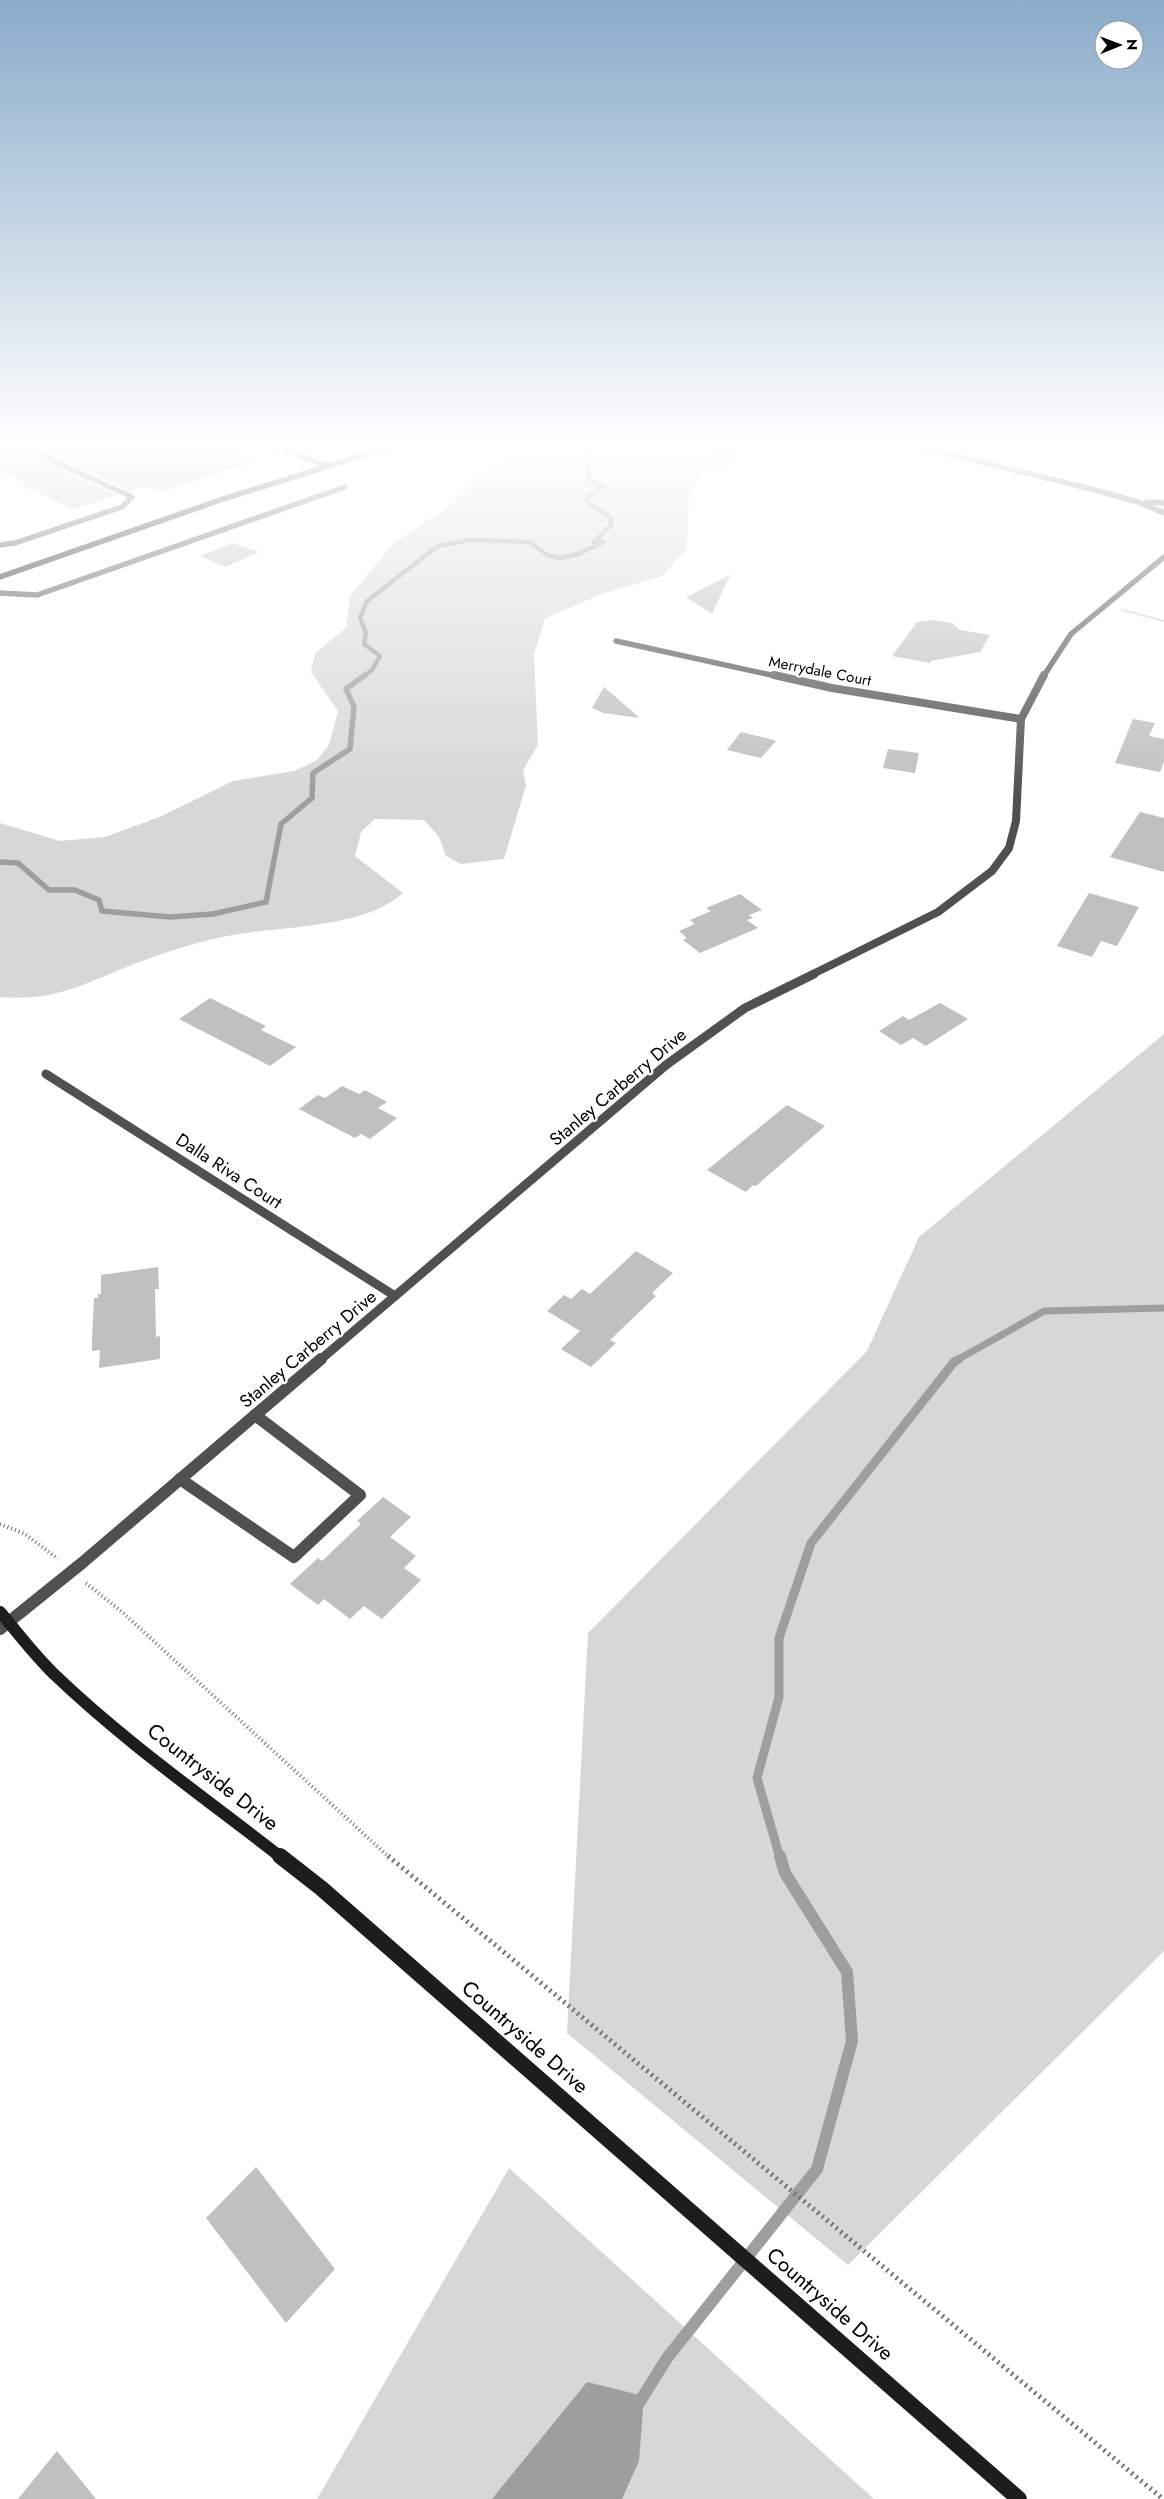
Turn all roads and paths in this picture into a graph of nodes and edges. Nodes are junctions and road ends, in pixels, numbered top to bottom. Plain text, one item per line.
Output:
1 (44, 562) edge
2 (133, 562) edge
3 (1158, 562) edge
4 (0, 577) edge
5 (0, 593) edge
6 (1106, 605) junction
7 (1164, 621) edge
8 (616, 641) dead end
9 (1021, 719) junction
10 (46, 1074) dead end
11 (395, 1296) junction
12 (255, 1415) junction
13 (180, 1479) junction
14 (0, 1524) edge
15 (46, 1549) dead end
16 (99, 1594) dead end
17 (3, 1621) edge
18 (1019, 2499) edge
19 (1163, 2499) edge

1 - 4 street
2 - 5 street
3 - 6 street, Stanley Carberry Drive
6 - 7 path
6 - 9 street, Stanley Carberry Drive
8 - 9 street, Merrydale Court
9 - 11 street, Stanley Carberry Drive
10 - 11 street, Dalla Riva Court
11 - 12 street, Stanley Carberry Drive
12 - 13 street, Stanley Carberry Drive
12 - 13 street
13 - 17 street, Stanley Carberry Drive
14 - 15 path
16 - 19 path
17 - 18 street, Countryside Drive

